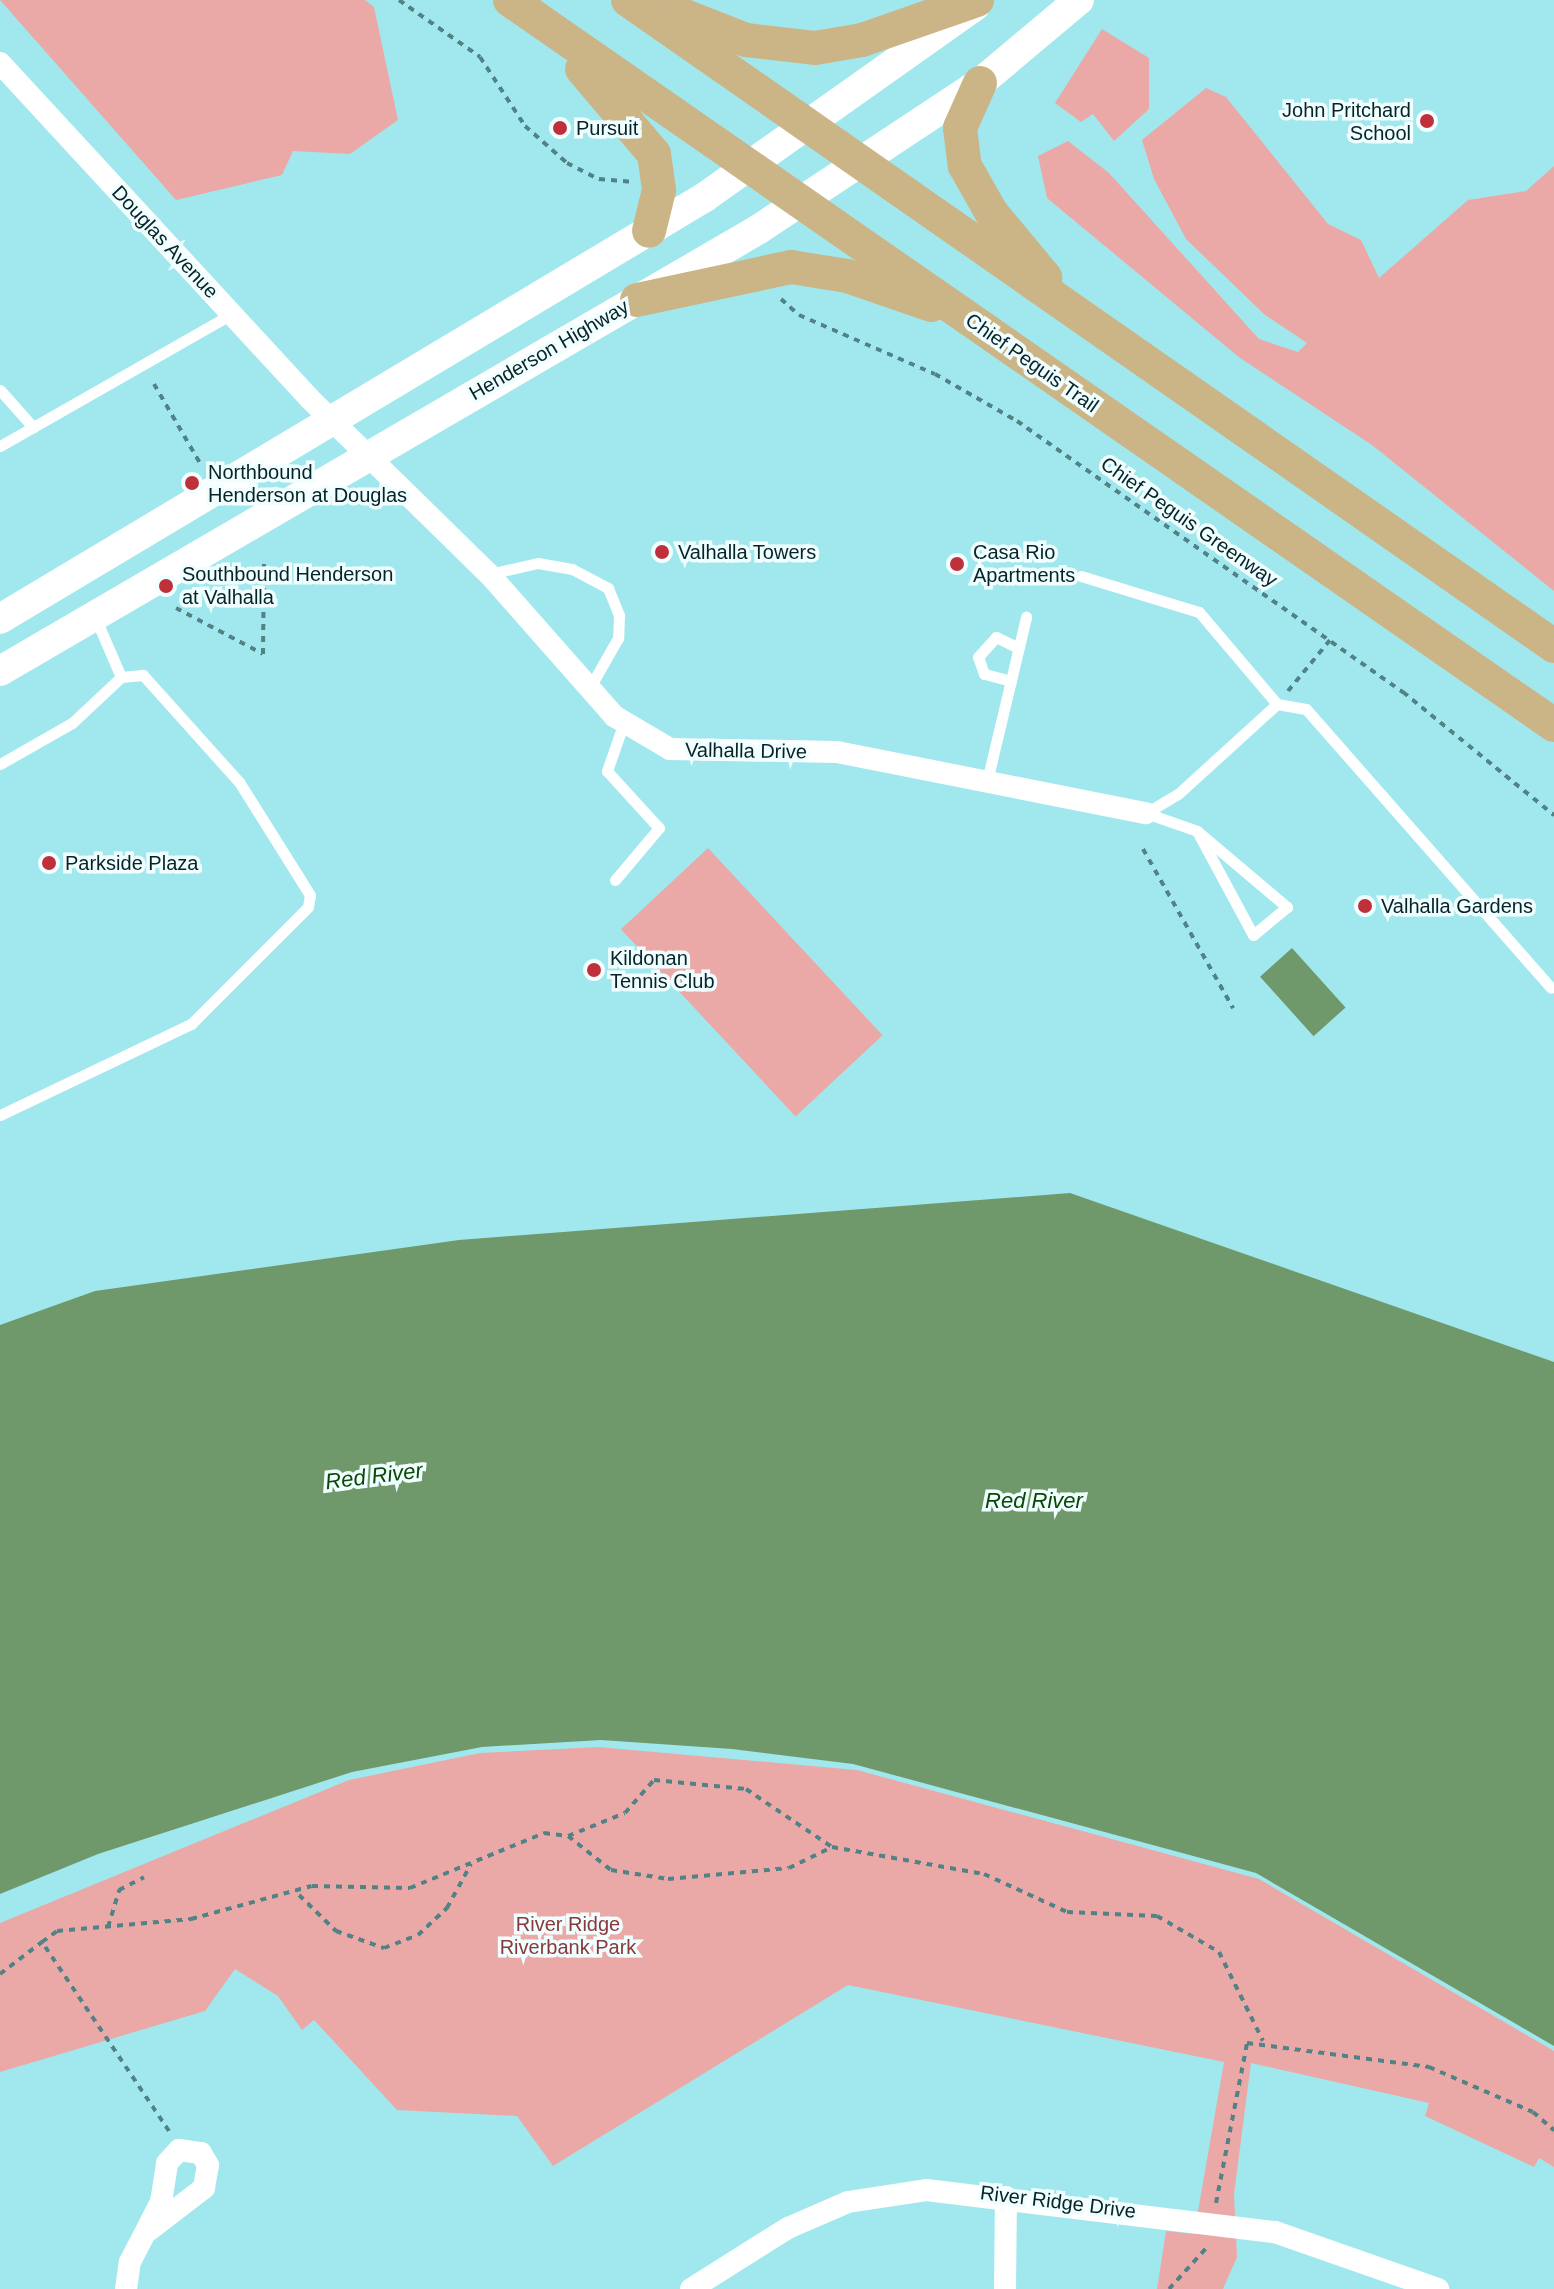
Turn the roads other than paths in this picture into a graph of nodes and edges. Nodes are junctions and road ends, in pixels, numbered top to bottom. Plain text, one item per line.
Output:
1 (628, 0) edge
2 (641, 0) edge
3 (980, 0) edge
4 (1079, 0) edge
5 (933, 6) edge
6 (523, 9) edge
7 (0, 63) edge
8 (980, 83) junction
9 (808, 127) junction
10 (861, 164) junction
11 (750, 166) junction
12 (802, 202) junction
13 (649, 231) junction
14 (637, 300) junction
15 (1074, 311) junction
16 (231, 314) junction
17 (964, 315) junction
18 (0, 390) edge
19 (333, 420) junction
20 (33, 427) junction
21 (0, 446) edge
22 (374, 455) junction
23 (489, 574) junction
24 (1081, 576) dead end
25 (94, 617) junction
26 (1026, 617) dead end
27 (0, 619) edge
28 (1554, 646) edge
29 (1019, 648) junction
30 (0, 671) edge
31 (121, 677) junction
32 (1011, 681) junction
33 (589, 689) junction
34 (1277, 704) junction
35 (624, 722) junction
36 (1554, 725) edge
37 (0, 764) edge
38 (987, 781) junction
39 (1146, 813) junction
40 (1197, 831) junction
41 (615, 880) dead end
42 (1551, 988) dead end
43 (0, 1115) edge
44 (1006, 2197) junction
45 (149, 2230) junction
46 (1399, 2281) edge
47 (126, 2289) edge
48 (691, 2289) edge
49 (1005, 2289) edge
50 (1438, 2289) edge

1 - 9 main road
2 - 5 main road
3 - 5 main road
3 - 9 main road
4 - 8 main road, Henderson Highway
6 - 11 main road, Chief Peguis Trail
6 - 13 main road
7 - 16 street, Douglas Avenue
8 - 10 main road, Henderson Highway
8 - 15 main road
9 - 10 main road
9 - 11 main road
10 - 12 main road, Henderson Highway
10 - 15 main road
11 - 12 main road, Chief Peguis Trail
11 - 13 main road
12 - 14 main road, Henderson Highway
12 - 17 main road, Chief Peguis Trail
13 - 19 main road
14 - 17 main road
14 - 22 main road, Henderson Highway
15 - 28 main road
16 - 19 street, Douglas Avenue
16 - 20 lane
17 - 36 main road, Chief Peguis Trail
18 - 20 lane
19 - 22 street, Valhalla Drive
19 - 27 main road
20 - 21 lane
22 - 23 street, Valhalla Drive
22 - 25 main road, Henderson Highway
23 - 33 street, Valhalla Drive
23 - 33 lane
24 - 34 lane
25 - 30 main road, Henderson Highway
25 - 31 lane
26 - 29 lane
29 - 32 lane
29 - 32 lane
31 - 37 lane
31 - 43 lane
32 - 38 lane
33 - 35 street, Valhalla Drive
34 - 39 lane
34 - 42 lane
35 - 38 street, Valhalla Drive
35 - 41 lane
38 - 39 street, Valhalla Drive
39 - 40 lane
40 - 40 lane
44 - 46 street, River Ridge Drive
44 - 48 street, River Ridge Drive
44 - 49 street
45 - 45 street
45 - 47 street
46 - 50 street, River Ridge Drive

